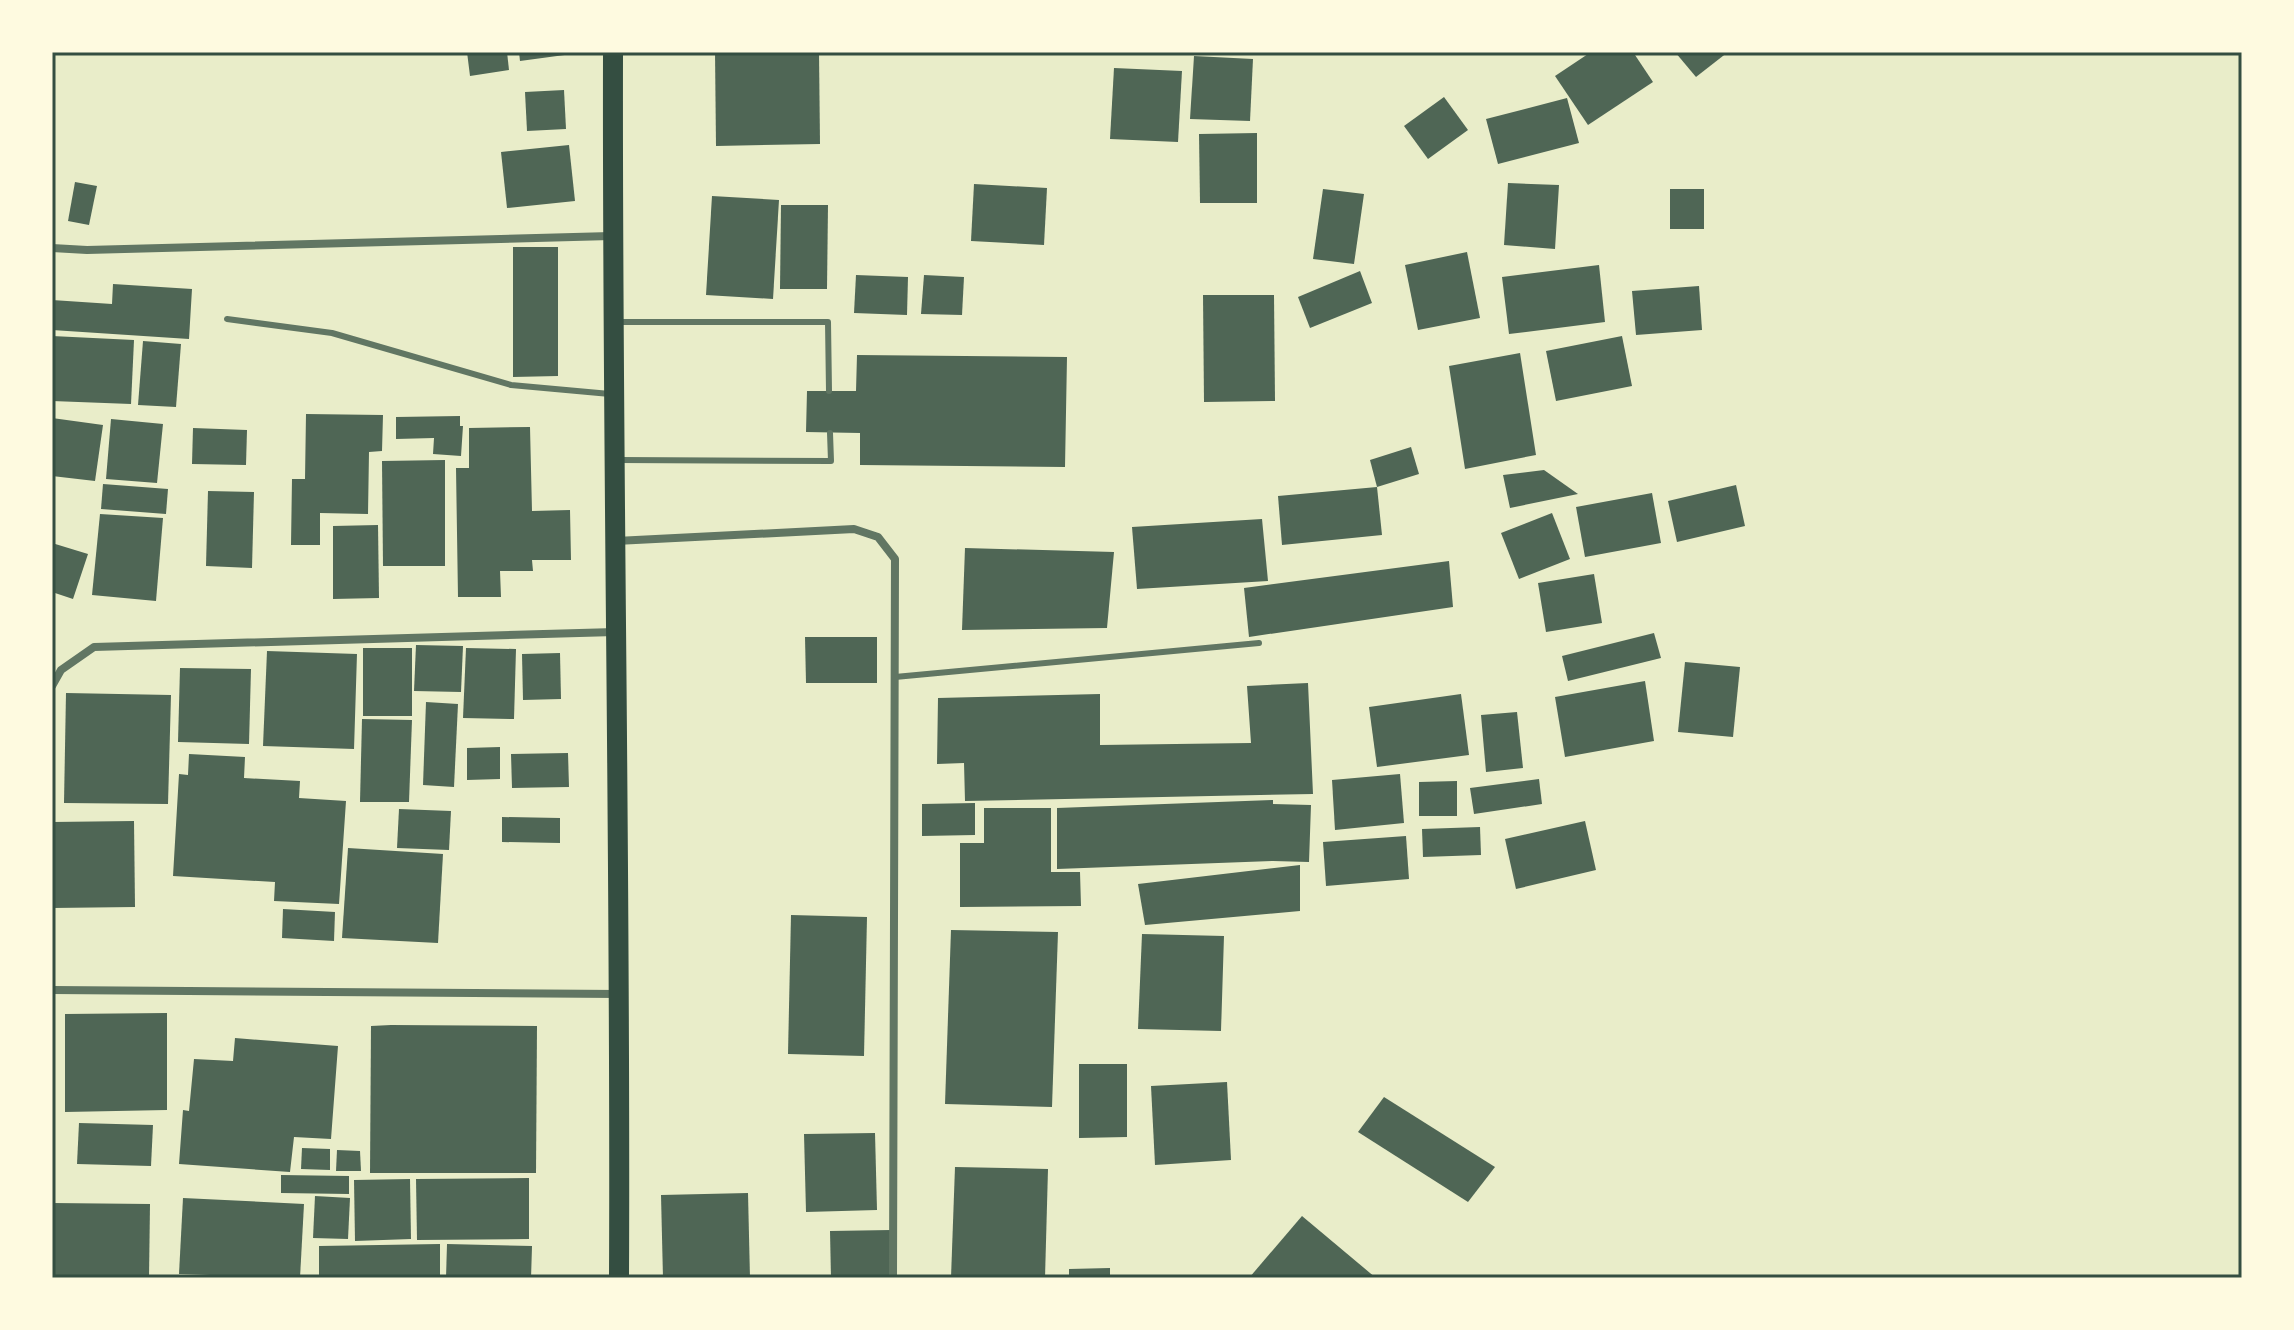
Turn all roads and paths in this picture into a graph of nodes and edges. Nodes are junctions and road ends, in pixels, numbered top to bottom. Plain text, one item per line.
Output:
1 (613, 52) edge
2 (613, 236) junction
3 (52, 248) edge
4 (227, 319) dead end
5 (613, 322) junction
6 (829, 391) dead end
7 (614, 394) junction
8 (830, 433) dead end
9 (615, 460) junction
10 (616, 541) junction
11 (617, 632) junction
12 (1259, 643) dead end
13 (895, 677) junction
14 (52, 686) edge
15 (52, 990) edge
16 (621, 994) junction
17 (619, 1278) edge
18 (893, 1278) edge

1 - 2 main road
2 - 3 street
2 - 5 main road
4 - 7 lane
5 - 6 lane
5 - 7 main road
7 - 9 main road
8 - 9 lane
9 - 10 main road
10 - 11 main road
10 - 13 street
11 - 14 street
11 - 16 main road
12 - 13 lane
13 - 18 street
15 - 16 street
16 - 17 main road

